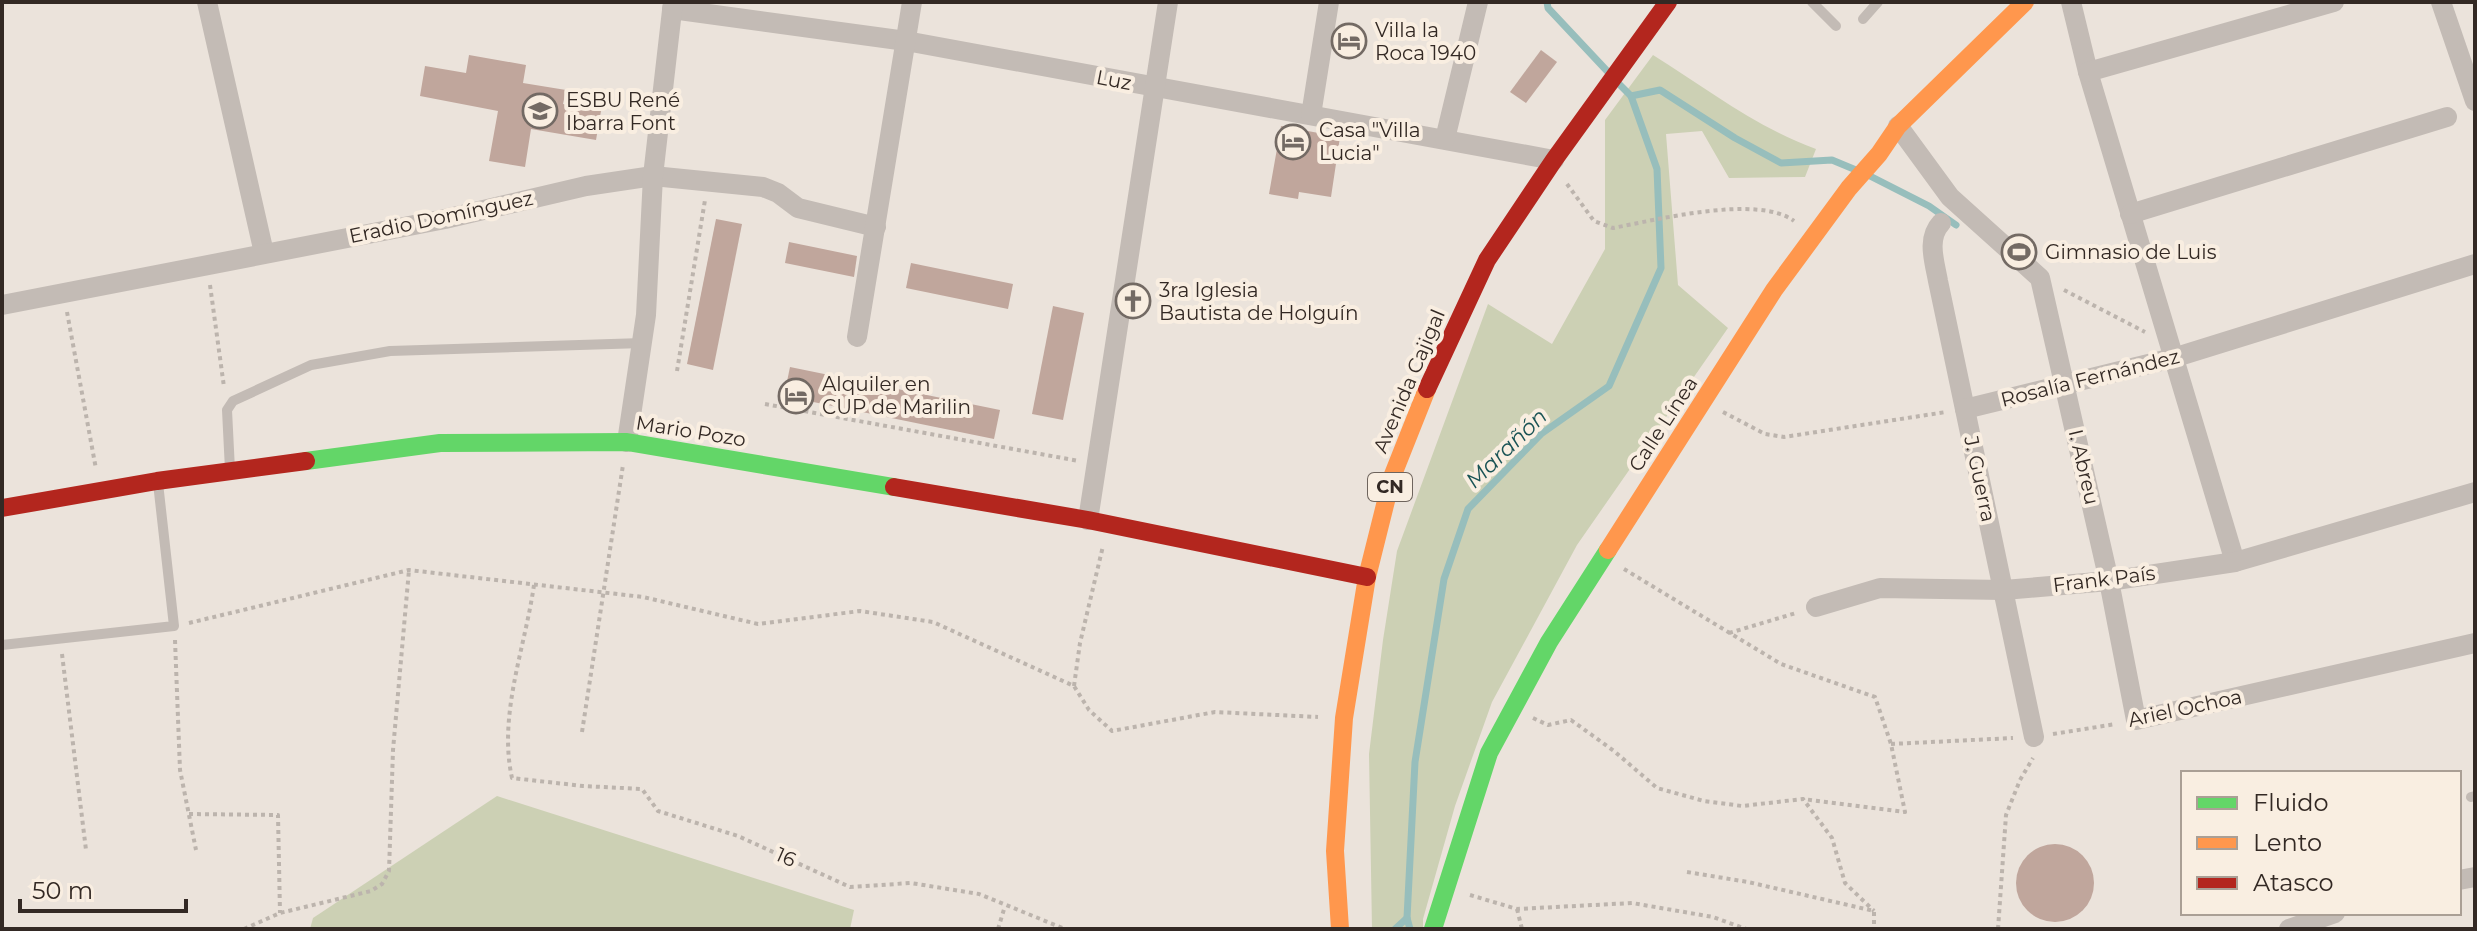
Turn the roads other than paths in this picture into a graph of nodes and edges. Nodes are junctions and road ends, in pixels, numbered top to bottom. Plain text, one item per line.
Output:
1 (207, 2) edge
2 (912, 2) edge
3 (1168, 2) edge
4 (1329, 2) edge
5 (1478, 2) edge
6 (1668, 2) edge
7 (1812, 2) edge
8 (1878, 2) edge
9 (2025, 2) edge
10 (2071, 2) edge
11 (2334, 2) edge
12 (2441, 2) edge
13 (673, 6) edge
14 (1863, 19) dead end
15 (1836, 26) dead end
16 (906, 41) junction
17 (2088, 72) junction
18 (1156, 88) junction
19 (2475, 101) edge
20 (1311, 115) junction
21 (2447, 117) dead end
22 (1898, 126) junction
23 (1445, 139) junction
24 (1552, 163) junction
25 (653, 176) junction
26 (2130, 214) junction
27 (1941, 223) dead end
28 (876, 227) junction
29 (264, 253) junction
30 (2475, 264) edge
31 (2, 305) edge
32 (857, 337) dead end
33 (643, 343) junction
34 (2171, 352) junction
35 (2065, 385) junction
36 (1965, 409) junction
37 (627, 442) junction
38 (230, 471) junction
39 (157, 481) junction
40 (2475, 492) edge
41 (2, 508) edge
42 (1098, 522) junction
43 (2235, 562) junction
44 (1367, 577) junction
45 (2109, 581) junction
46 (2004, 590) junction
47 (1816, 607) road end
48 (2475, 643) edge
49 (2, 645) edge
50 (2136, 720) joint
51 (2034, 737) road end
52 (2329, 915) edge
53 (1340, 929) edge
54 (1433, 929) edge
55 (2289, 929) edge

1 - 29 street
2 - 16 street
3 - 18 street
4 - 20 street
5 - 23 street
6 - 24 street, Avenida Cajigal / CN
7 - 15 lane
8 - 14 lane
9 - 22 street, Calle Línea
10 - 17 street
11 - 17 street
12 - 19 street
13 - 16 street, Luz
13 - 25 street
16 - 18 street, Luz
16 - 28 street
17 - 26 street
18 - 20 street, Luz
18 - 42 street
20 - 23 street, Luz
21 - 26 street
22 - 35 street, I. Abreu
22 - 54 street, Calle Línea
23 - 24 street, Luz
24 - 44 street, Avenida Cajigal / CN
25 - 28 street, Eradio Domínguez
25 - 29 street, Eradio Domínguez
25 - 33 street
26 - 34 street
27 - 36 street, J. Guerra
28 - 32 street
29 - 31 street, Eradio Domínguez
30 - 34 street, Rosalía Fernández
33 - 37 street
33 - 38 lane
34 - 35 street, Rosalía Fernández
34 - 43 street
35 - 36 street, Rosalía Fernández
35 - 45 street, I. Abreu
36 - 46 street, J. Guerra
37 - 38 street, Mario Pozo
37 - 42 street, Mario Pozo
38 - 39 street, Mario Pozo
39 - 41 street, Mario Pozo
39 - 49 lane
40 - 43 street, Frank País
42 - 44 street, Mario Pozo
43 - 45 street, Frank País
44 - 53 street, Avenida Cajigal / CN
45 - 46 street, Frank País
45 - 50 street, I. Abreu
46 - 47 street, Frank País
46 - 51 street, J. Guerra
48 - 50 street, Ariel Ochoa
52 - 55 street

